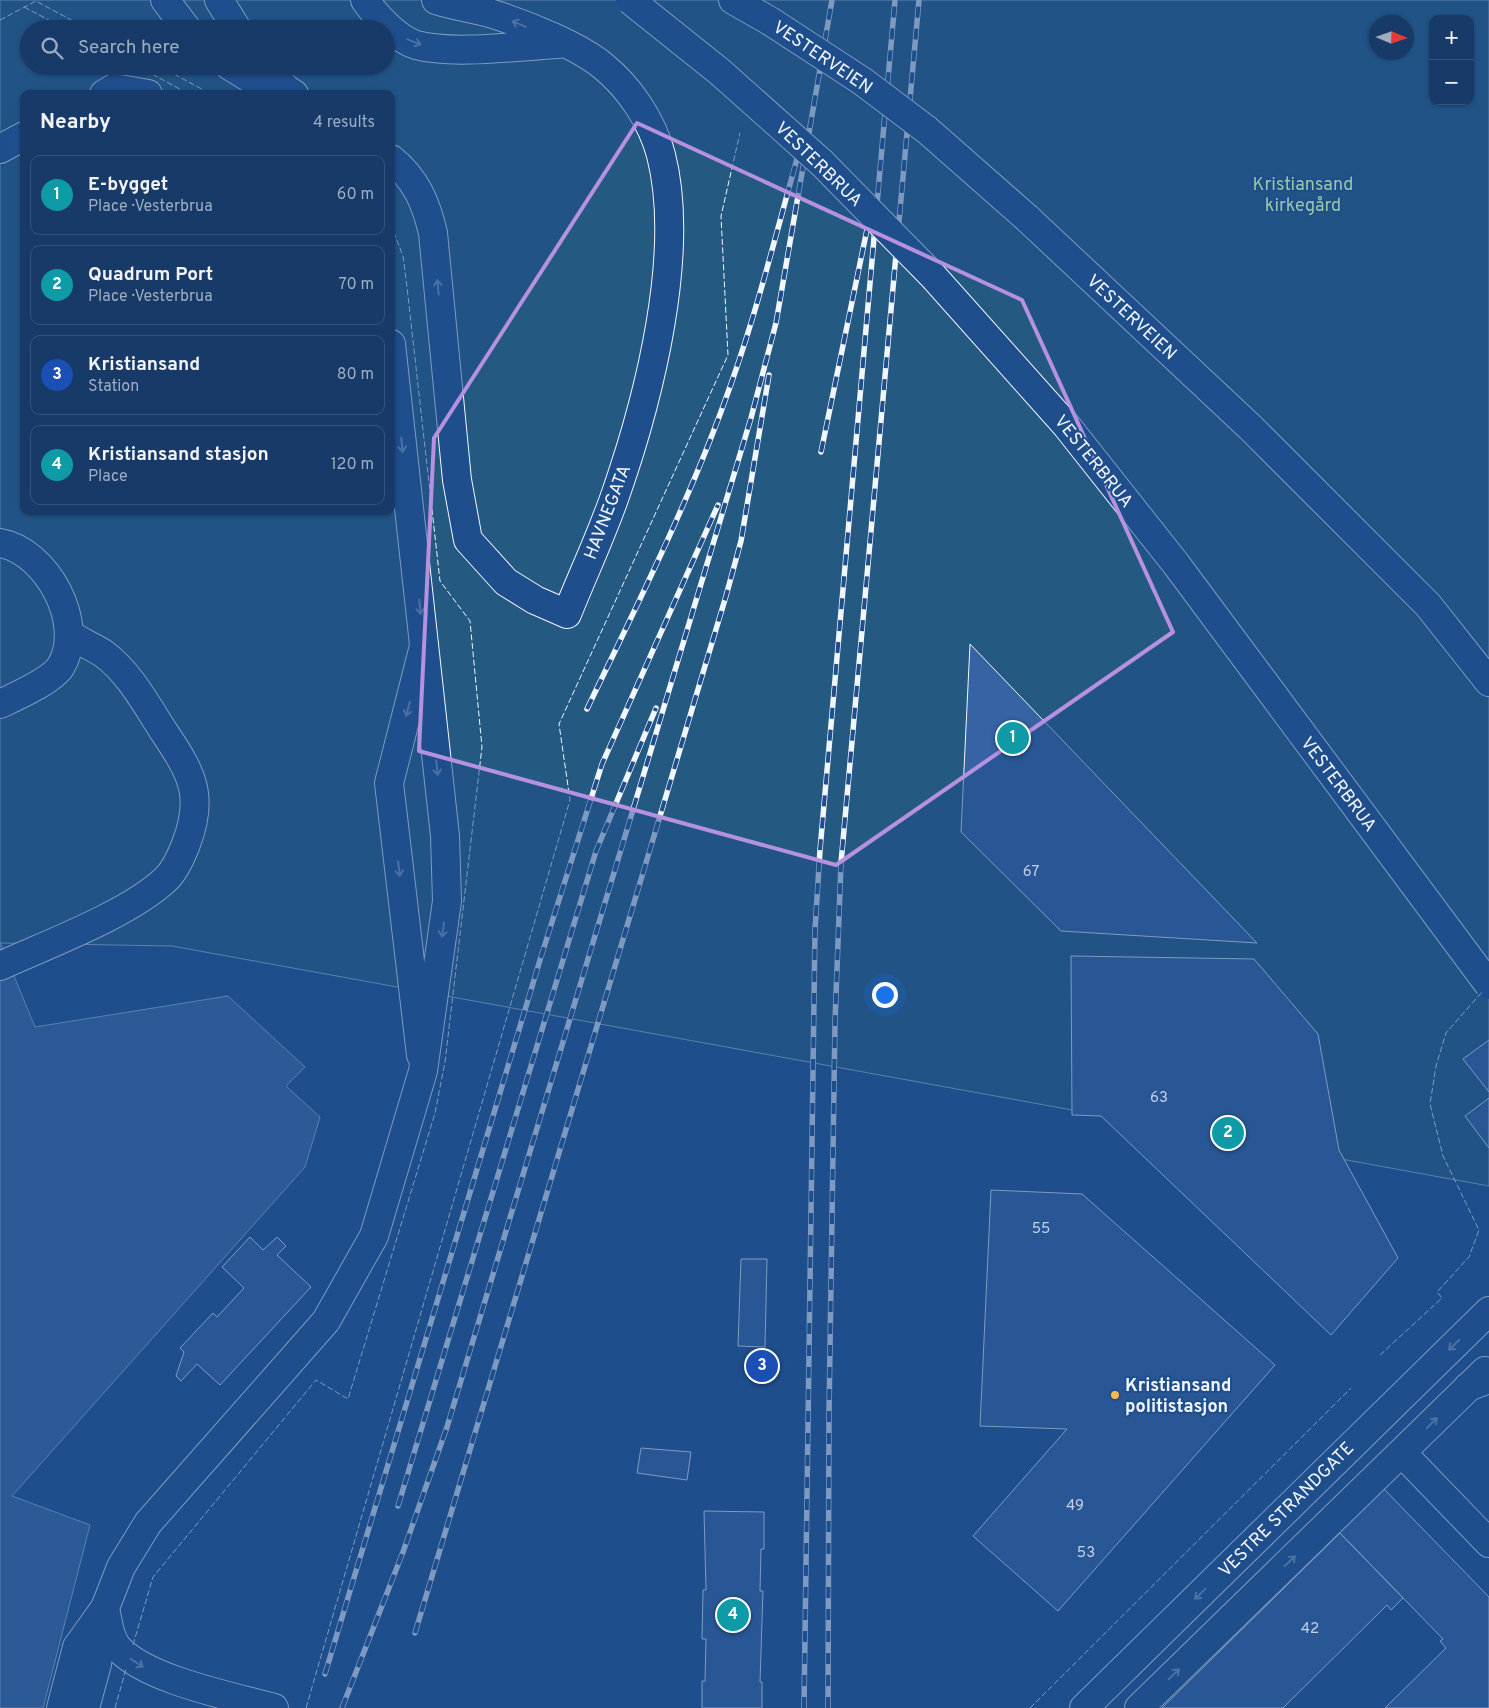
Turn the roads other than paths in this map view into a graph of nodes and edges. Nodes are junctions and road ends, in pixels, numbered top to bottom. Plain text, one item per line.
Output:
1 (164, 0) edge
2 (220, 0) edge
3 (365, 0) edge
4 (436, 0) edge
5 (630, 0) edge
6 (733, 0) edge
7 (180, 20) edge
8 (232, 20) edge
9 (382, 20) edge
10 (395, 31) edge
11 (564, 43) junction
12 (245, 75) edge
13 (275, 75) edge
14 (111, 90) edge
15 (125, 90) edge
16 (285, 90) edge
17 (289, 90) edge
18 (20, 138) edge
19 (0, 149) edge
20 (395, 162) edge
21 (395, 380) edge
22 (0, 543) edge
23 (71, 635) junction
24 (424, 645) junction
25 (1489, 682) edge
26 (0, 704) edge
27 (0, 966) edge
28 (1489, 984) edge
29 (423, 1071) junction
30 (1489, 1312) edge
31 (1489, 1367) edge
32 (1479, 1383) edge
33 (1402, 1453) junction
34 (1489, 1543) edge
35 (105, 1608) junction
36 (61, 1708) edge
37 (85, 1708) edge
38 (274, 1708) edge
39 (1084, 1708) edge
40 (1138, 1708) edge

1 - 7 main road
2 - 8 main road
3 -> 9 main road
11 -> 4 main road
5 - 28 main road, VESTERBRUA, bridge
6 - 25 main road, VESTERVEIEN, bridge
10 -> 11 main road
11 -> 20 main road, HAVNEGATA
12 - 16 main road
13 - 17 main road
14 - 15 main road
18 - 19 main road
21 -> 24 main road
22 - 23 main road
23 - 26 main road
23 - 27 main road
24 -> 29 main road
24 -> 29 main road
29 - 35 main road
30 -> 39 main road, VESTRE STRANDGATE
31 - 32 main road
33 -> 32 main road
33 - 34 main road
40 -> 33 main road
35 - 36 main road
35 - 37 main road
35 -> 38 main road

